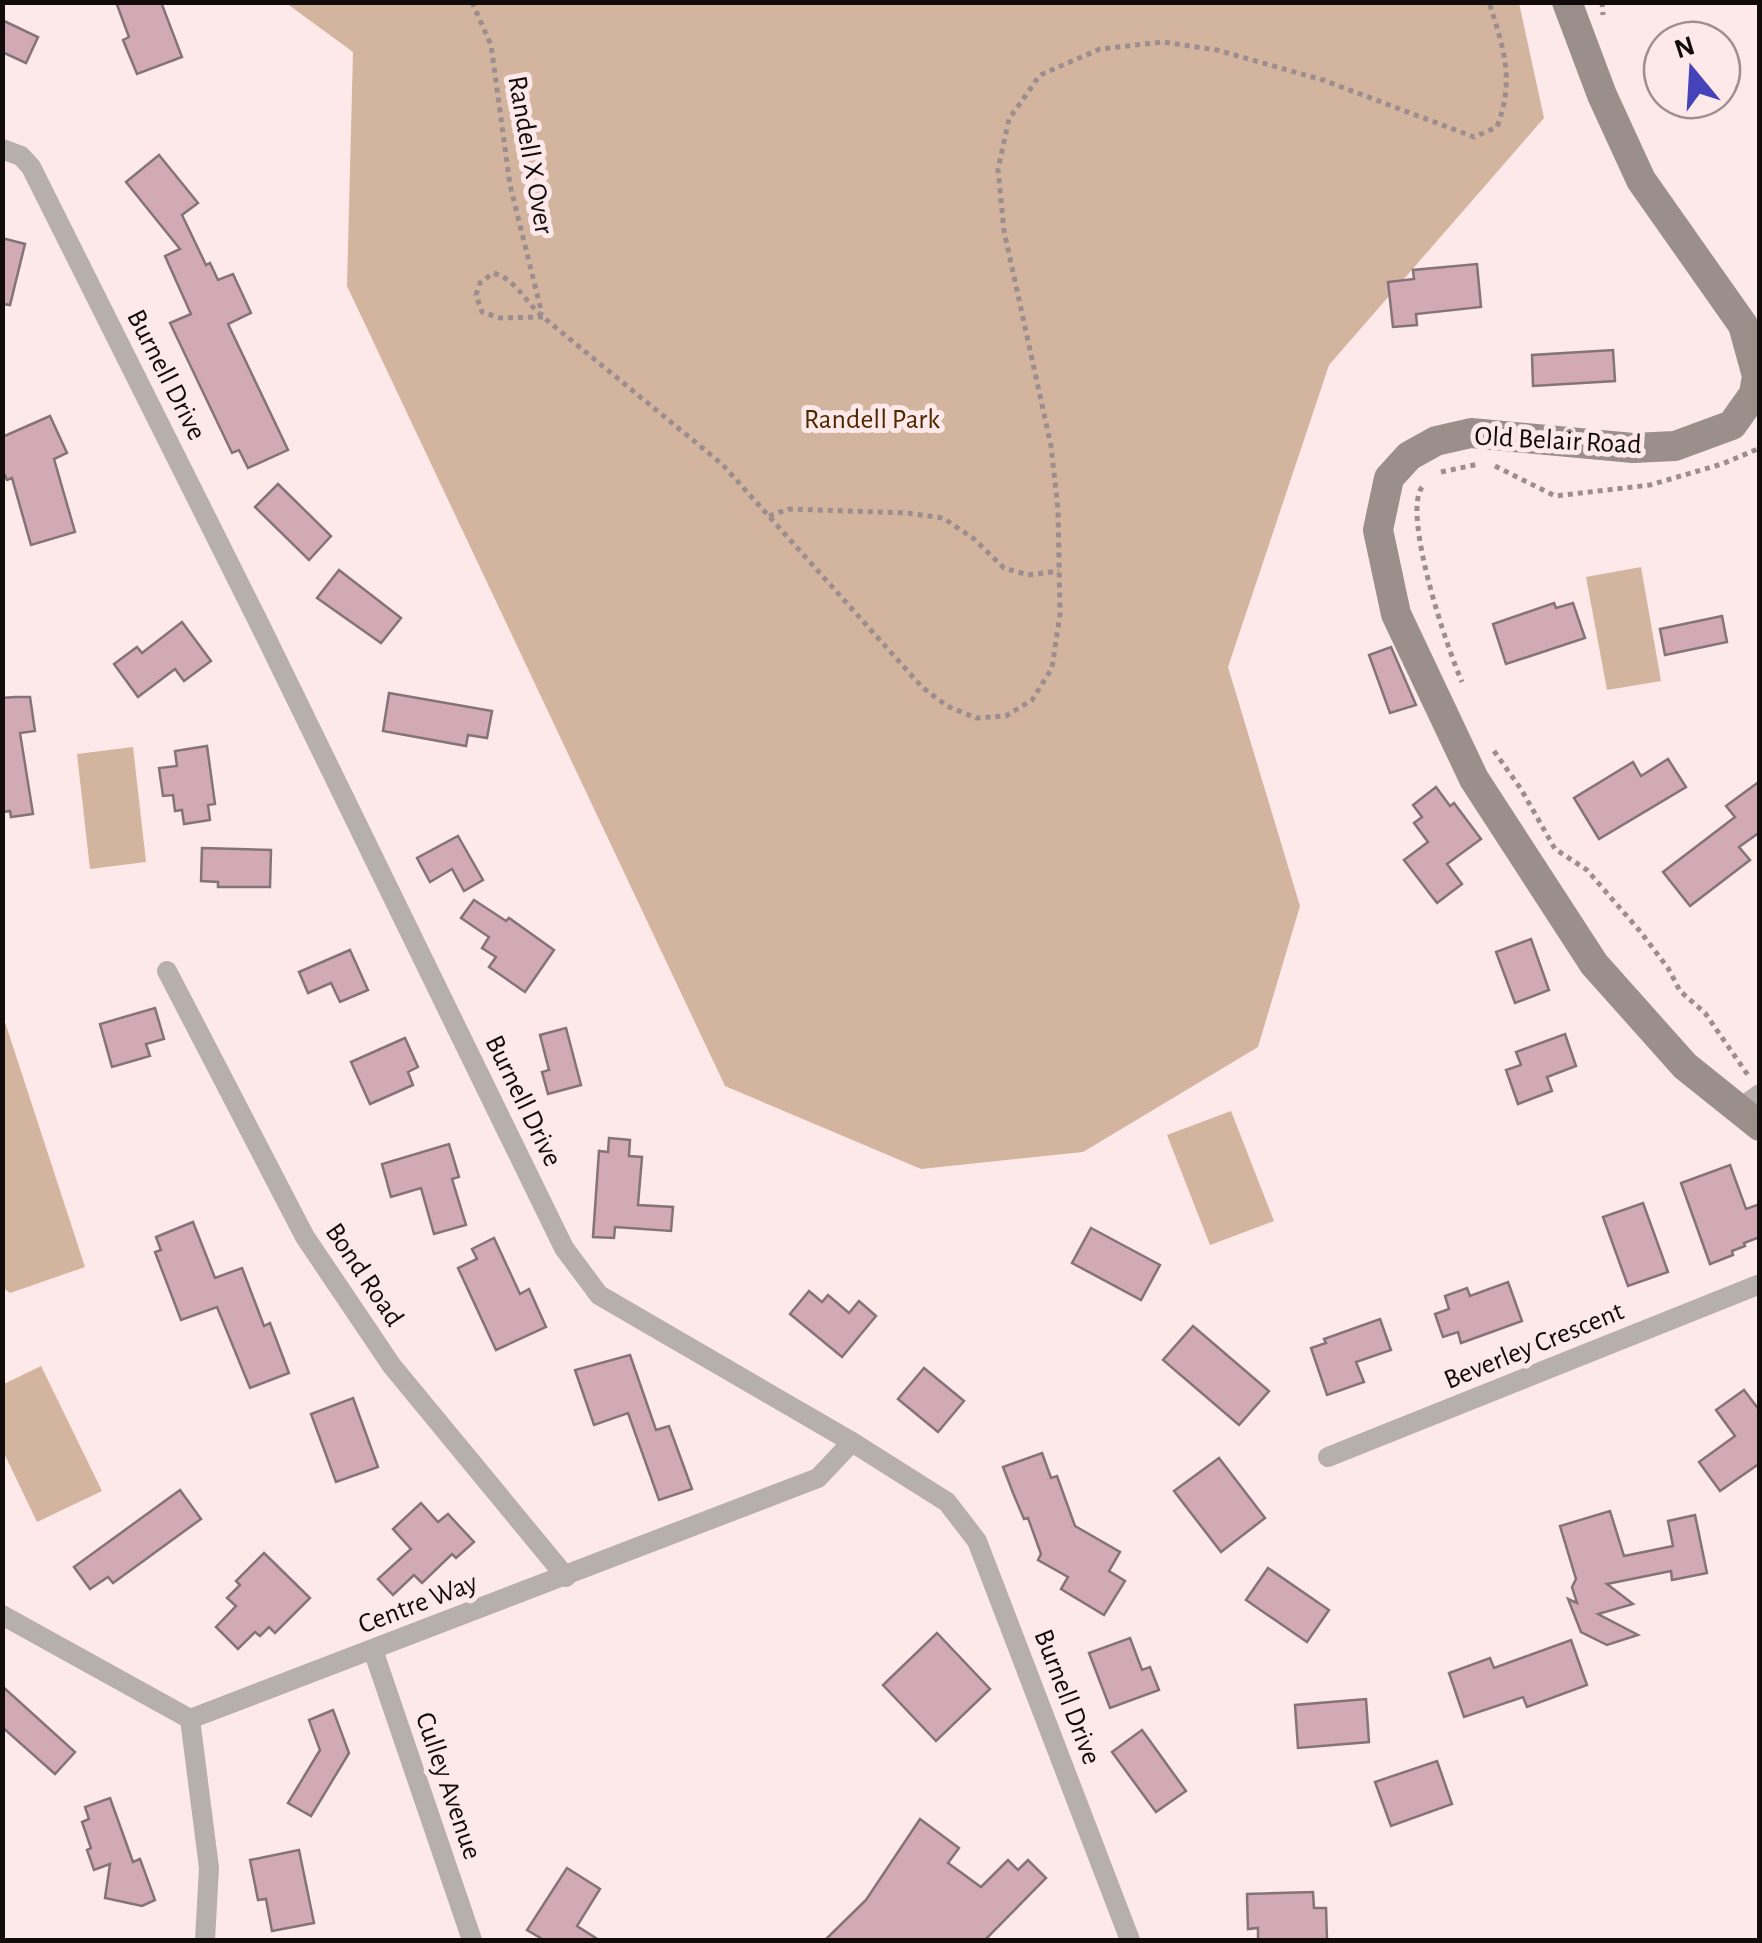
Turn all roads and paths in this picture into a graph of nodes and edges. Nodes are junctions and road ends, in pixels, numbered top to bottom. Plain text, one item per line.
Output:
1 (472, 2) edge
2 (1489, 2) edge
3 (1567, 2) edge
4 (2, 149) edge
5 (543, 317) junction
6 (1760, 448) edge
7 (769, 516) junction
8 (1059, 572) junction
9 (1465, 689) dead end
10 (1488, 742) dead end
11 (167, 971) dead end
12 (1754, 1106) edge
13 (1760, 1284) edge
14 (852, 1442) junction
15 (1328, 1457) dead end
16 (566, 1577) junction
17 (2, 1615) edge
18 (373, 1650) junction
19 (190, 1719) junction
20 (205, 1940) edge
21 (472, 1940) edge
22 (1130, 1940) edge

1 - 5 path, Randell X Over
2 - 8 path
3 - 12 main road, Old Belair Road
4 - 14 street, Burnell Drive
5 - 5 path
5 - 7 path
6 - 9 path
7 - 8 path
7 - 8 path
10 - 12 path
11 - 16 street, Bond Road
13 - 15 street, Beverley Crescent
14 - 16 street, Centre Way
14 - 22 street, Burnell Drive
16 - 18 street, Centre Way
17 - 19 street
18 - 19 street, Centre Way
18 - 21 street, Culley Avenue
19 - 20 street

